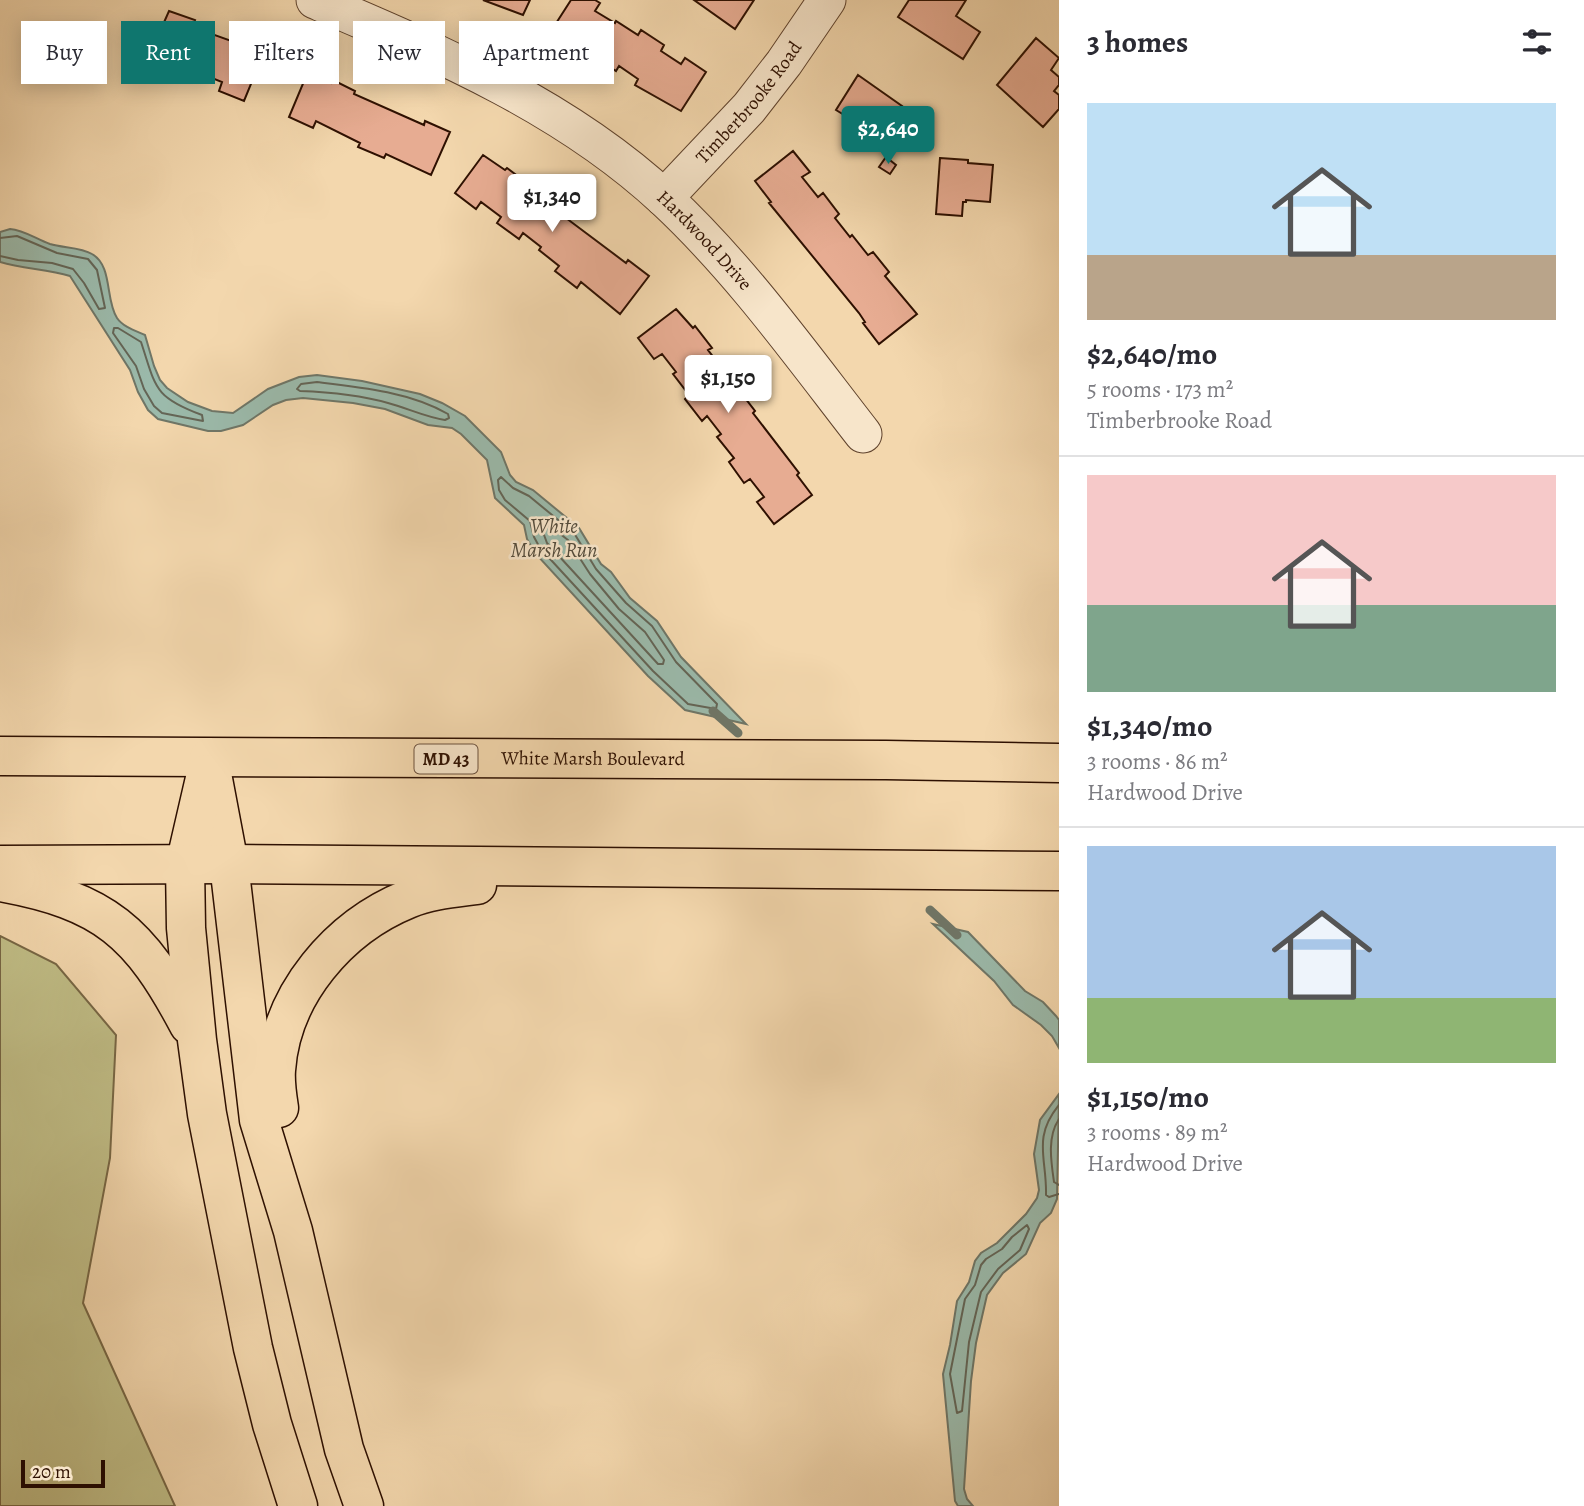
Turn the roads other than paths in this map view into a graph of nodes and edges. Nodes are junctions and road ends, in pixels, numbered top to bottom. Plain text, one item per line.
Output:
1 (316, 0) edge
2 (827, 0) edge
3 (664, 198) junction
4 (863, 434) dead end
5 (0, 756) edge
6 (209, 758) junction
7 (1059, 763) edge
8 (229, 864) junction
9 (0, 865) edge
10 (185, 865) junction
11 (607, 868) junction
12 (1059, 871) edge
13 (0, 882) edge
14 (197, 1040) junction
15 (293, 1231) junction
16 (298, 1506) edge
17 (364, 1506) edge

1 - 3 street, Hardwood Drive
2 - 3 street, Timberbrooke Road
3 - 4 street, Hardwood Drive
5 - 6 highway, White Marsh Boulevard / MD 43
6 - 7 highway, White Marsh Boulevard / MD 43
6 - 8 highway
6 - 10 highway
8 - 10 highway
8 - 11 highway
8 - 15 highway
9 - 10 highway
10 - 14 highway
11 - 12 highway
11 - 15 highway
13 - 14 highway
14 - 16 highway
15 - 17 highway

